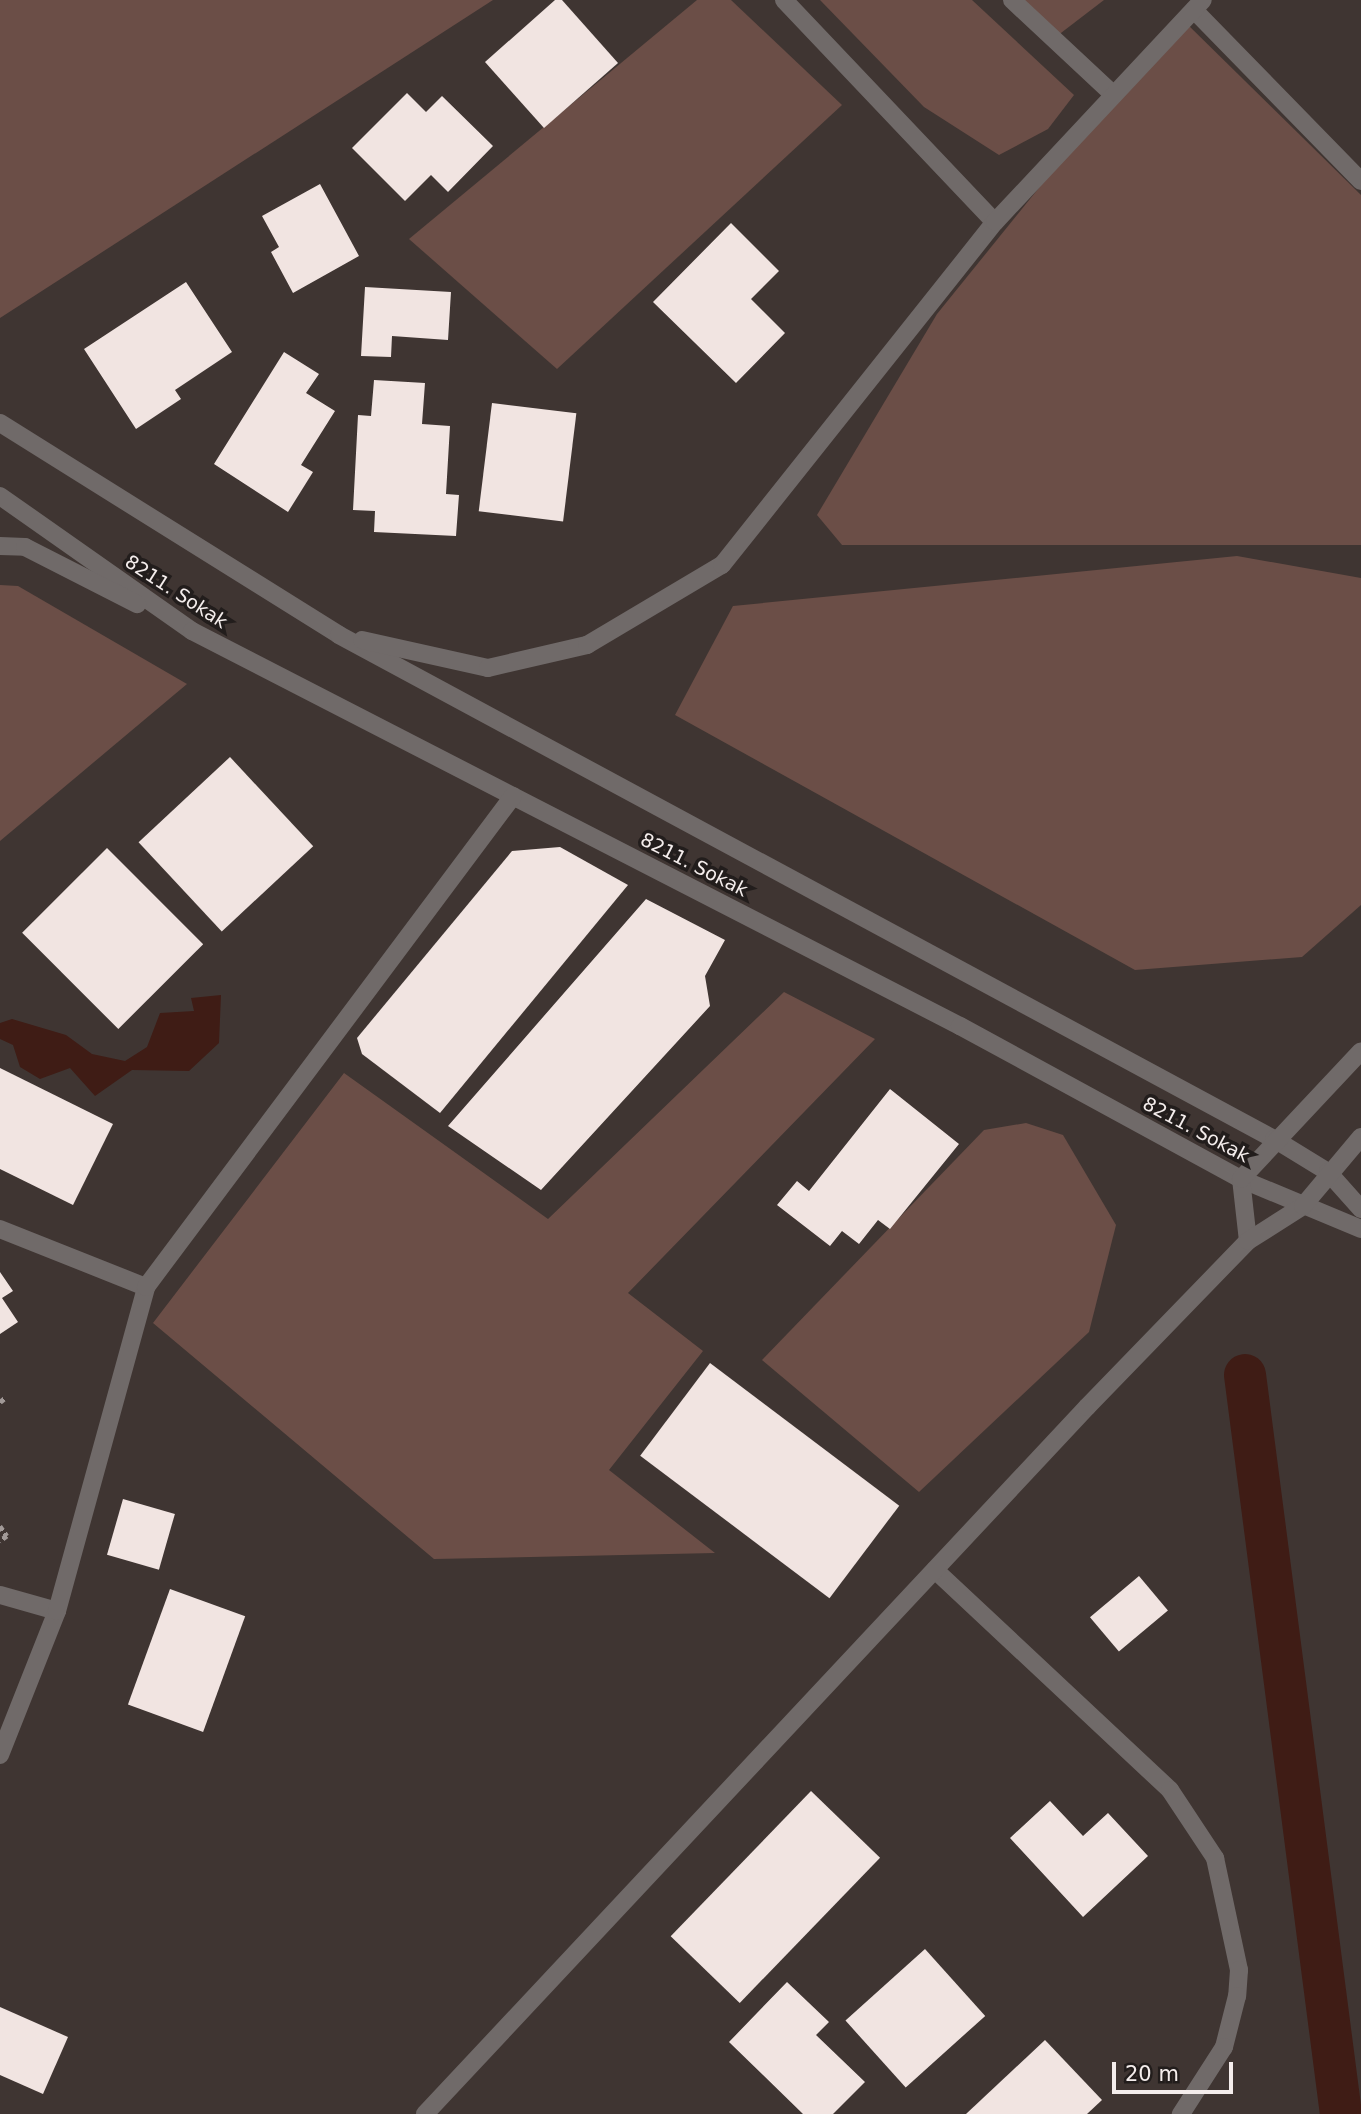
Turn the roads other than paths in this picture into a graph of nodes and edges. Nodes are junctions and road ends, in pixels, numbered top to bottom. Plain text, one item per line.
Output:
1 (784, 0) edge
2 (1012, 0) edge
3 (1199, 5) edge
4 (1114, 95) junction
5 (1361, 181) edge
6 (995, 222) junction
7 (0, 423) edge
8 (0, 496) edge
9 (0, 546) edge
10 (192, 631) junction
11 (339, 635) junction
12 (513, 796) junction
13 (1361, 1051) edge
14 (1361, 1137) edge
15 (1274, 1139) junction
16 (1328, 1172) junction
17 (1241, 1179) junction
18 (1303, 1206) junction
19 (1361, 1209) edge
20 (0, 1229) edge
21 (1361, 1229) edge
22 (1248, 1241) junction
23 (146, 1287) junction
24 (935, 1570) junction
25 (0, 1595) edge
26 (57, 1611) junction
27 (0, 1755) edge
28 (425, 2114) edge
29 (1181, 2114) edge

1 - 6 street
2 - 4 street
3 - 4 street
3 - 5 street
4 - 6 street
6 - 11 street
7 - 11 street
8 - 10 street, 8211. Sokak
9 - 10 street
10 - 12 street, 8211. Sokak
11 - 15 street
12 - 17 street, 8211. Sokak
12 - 23 street
13 - 15 street
14 - 16 street
15 - 16 street
15 - 17 street
16 - 18 street
16 - 19 street
17 - 18 street, 8211. Sokak
17 - 22 street
18 - 21 street, 8211. Sokak
18 - 22 street
20 - 23 street
22 - 24 street
23 - 26 street
24 - 28 street
24 - 29 street
25 - 26 street
26 - 27 street

